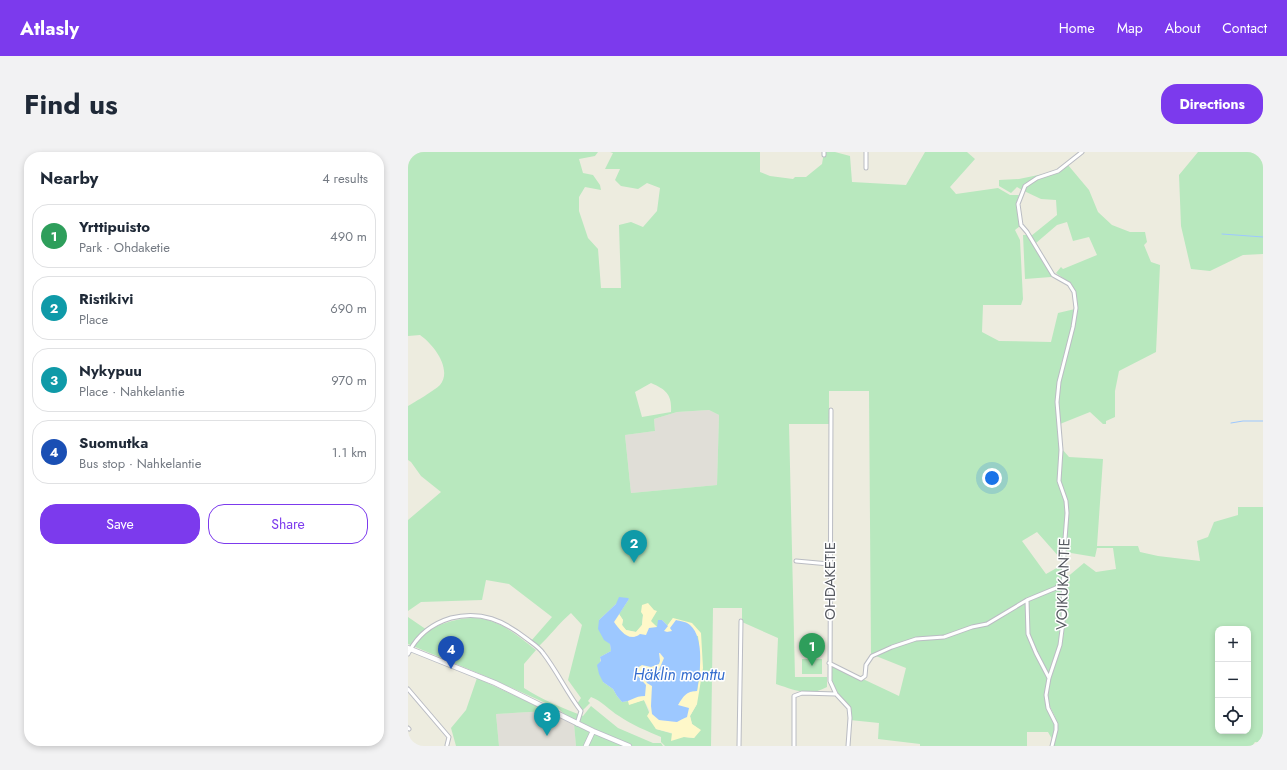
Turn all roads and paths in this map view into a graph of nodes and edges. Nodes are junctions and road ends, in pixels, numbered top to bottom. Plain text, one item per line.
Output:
1 (866, 152) edge
2 (1082, 152) edge
3 (866, 168) dead end
4 (831, 410) dead end
5 (796, 561) dead end
6 (829, 564) junction
7 (1063, 582) junction
8 (1027, 600) junction
9 (741, 621) dead end
10 (409, 648) edge
11 (408, 654) edge
12 (830, 663) junction
13 (1049, 678) junction
14 (408, 689) edge
15 (836, 694) junction
16 (577, 724) junction
17 (593, 731) junction
18 (447, 745) edge
19 (586, 746) edge
20 (629, 746) edge
21 (739, 746) edge
22 (794, 746) edge
23 (848, 746) edge
24 (1052, 746) edge

1 - 3 street
2 - 7 street, VOIKUKANTIE
4 - 6 street, OHDAKETIE
5 - 6 street
6 - 12 street, OHDAKETIE
7 - 8 street
7 - 13 street, VOIKUKANTIE
8 - 12 street
8 - 13 street
9 - 21 street
10 - 11 street
10 - 16 main road
10 - 16 street
12 - 15 street, OHDAKETIE
13 - 24 street, VOIKUKANTIE
14 - 18 street
15 - 22 street
15 - 23 street, OHDAKETIE
16 - 17 main road
17 - 19 main road
17 - 20 main road

